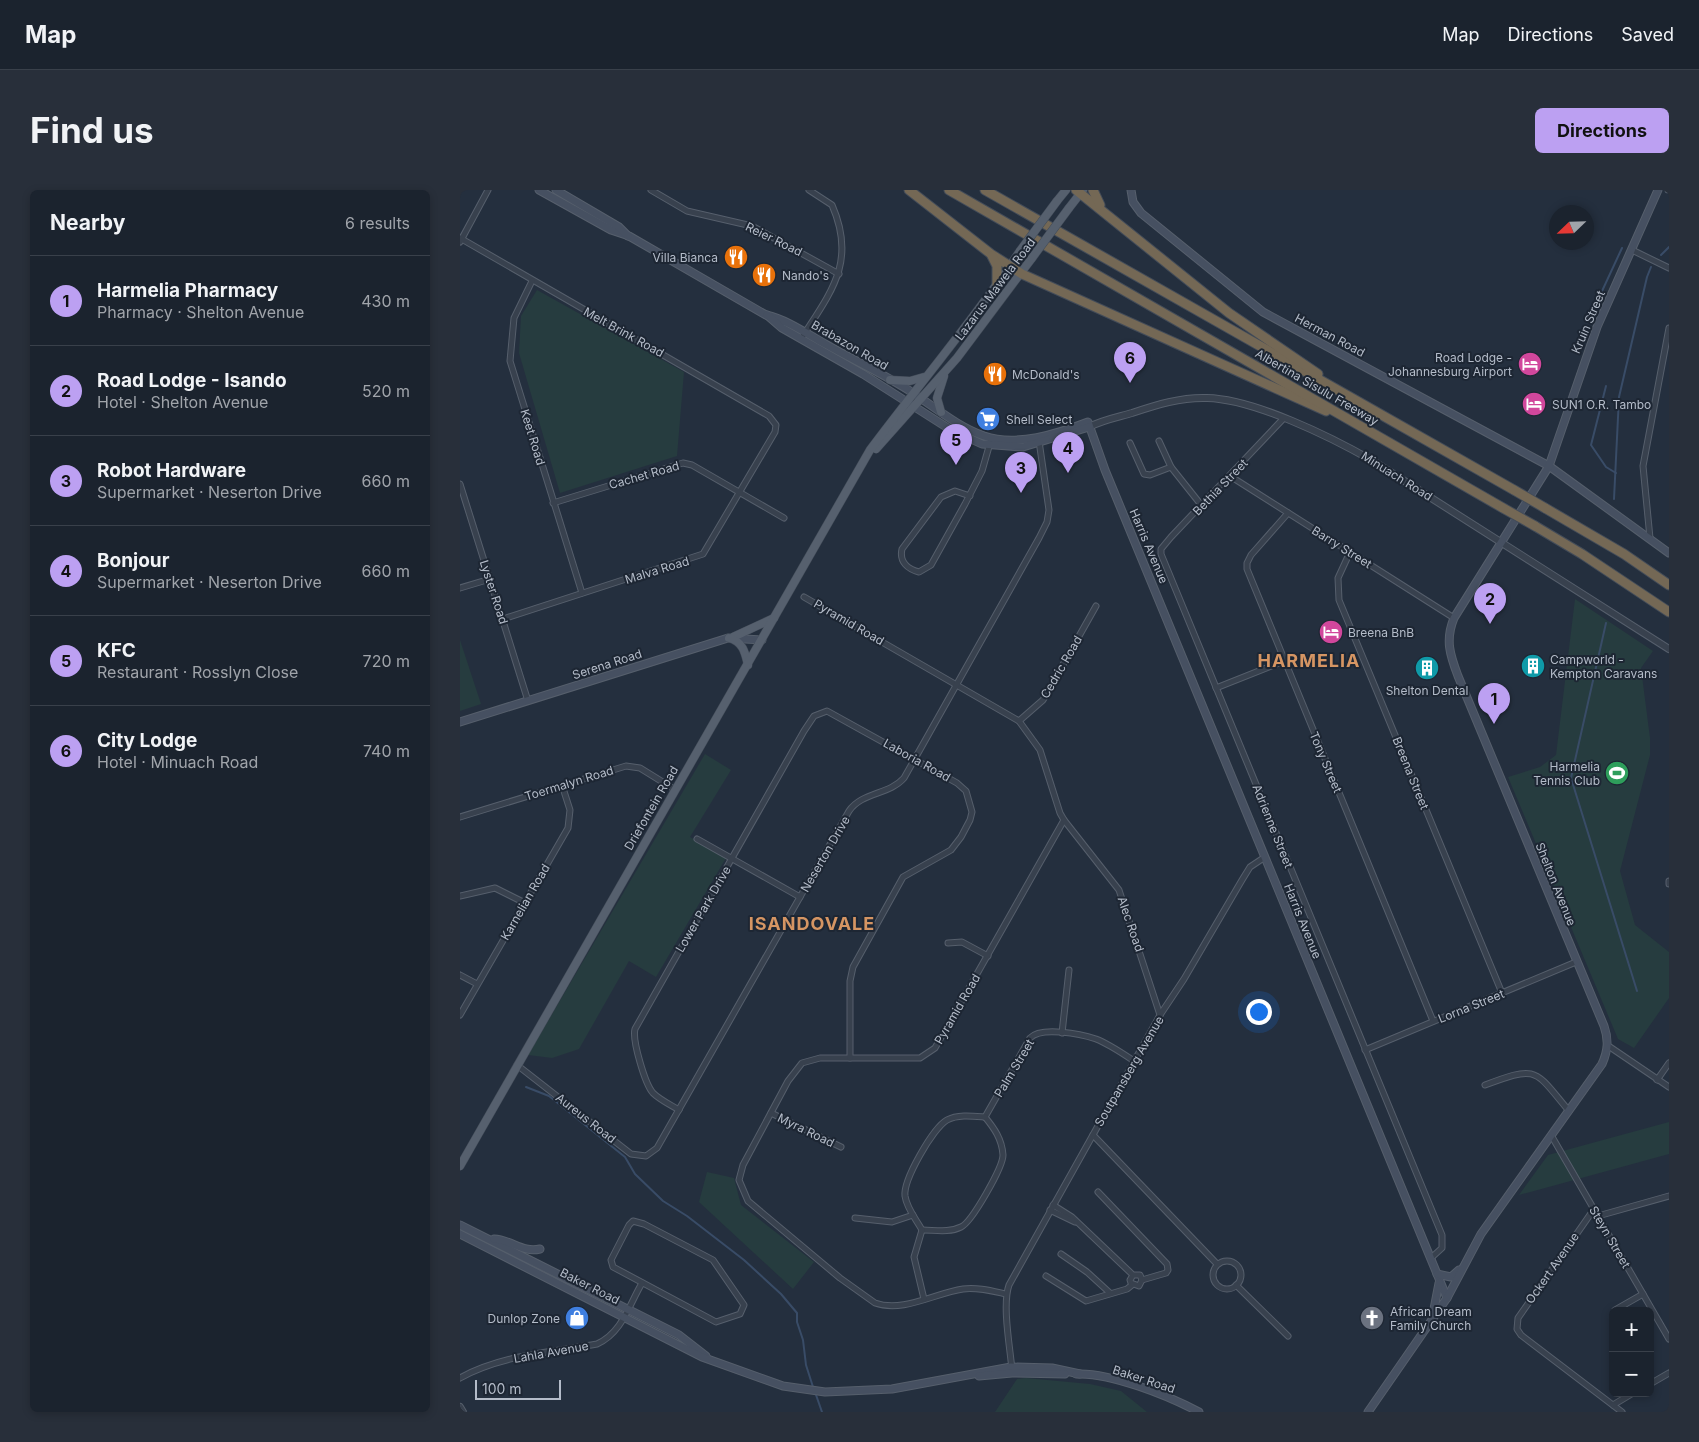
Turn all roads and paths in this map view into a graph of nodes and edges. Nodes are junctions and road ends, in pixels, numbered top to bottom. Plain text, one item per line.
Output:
1 (488, 190) edge
2 (539, 190) edge
3 (651, 190) edge
4 (808, 190) edge
5 (909, 190) edge
6 (949, 190) edge
7 (985, 190) edge
8 (1066, 190) edge
9 (1092, 190) edge
10 (1131, 190) edge
11 (1658, 190) edge
12 (1080, 191) edge
13 (554, 192) edge
14 (1110, 217) junction
15 (461, 239) edge
16 (1632, 250) junction
17 (991, 254) junction
18 (1010, 267) junction
19 (1669, 268) edge
20 (839, 274) junction
21 (1022, 274) junction
22 (532, 281) junction
23 (997, 287) junction
24 (1669, 328) edge
25 (803, 335) junction
26 (946, 372) junction
27 (924, 377) junction
28 (890, 380) junction
29 (1331, 386) junction
30 (912, 392) junction
31 (921, 399) junction
32 (906, 401) junction
33 (915, 406) junction
34 (941, 412) junction
35 (1341, 416) junction
36 (1283, 419) junction
37 (1091, 425) junction
38 (775, 432) joint
39 (1039, 440) junction
40 (1159, 441) dead end
41 (991, 442) junction
42 (1130, 443) dead end
43 (863, 464) junction
44 (1549, 466) junction
45 (1171, 467) junction
46 (1230, 476) junction
47 (460, 484) edge
48 (740, 494) junction
49 (970, 496) junction
50 (553, 503) junction
51 (1202, 506) junction
52 (1288, 513) junction
53 (784, 518) dead end
54 (1650, 538) junction
55 (1502, 543) junction
56 (1350, 552) junction
57 (1669, 553) edge
58 (1162, 557) joint
59 (490, 579) junction
60 (1669, 585) edge
61 (460, 588) edge
62 (582, 593) junction
63 (804, 597) dead end
64 (1096, 606) dead end
65 (1669, 612) edge
66 (774, 618) junction
67 (1454, 618) junction
68 (503, 619) junction
69 (730, 637) junction
70 (762, 640) junction
71 (1669, 649) edge
72 (1284, 661) junction
73 (748, 665) junction
74 (958, 684) junction
75 (1216, 688) junction
76 (528, 701) junction
77 (827, 711) joint
78 (460, 722) edge
79 (1019, 722) junction
80 (915, 760) junction
81 (562, 785) junction
82 (674, 789) junction
83 (460, 818) edge
84 (1064, 820) junction
85 (697, 839) dead end
86 (1265, 857) junction
87 (732, 858) junction
88 (460, 896) edge
89 (800, 897) junction
90 (525, 903) junction
91 (948, 942) dead end
92 (988, 956) junction
93 (1576, 962) junction
94 (1069, 970) dead end
95 (460, 976) edge
96 (477, 984) junction
97 (1502, 993) junction
98 (460, 1015) edge
99 (1160, 1015) junction
100 (1433, 1021) junction
101 (1062, 1033) junction
102 (1607, 1045) junction
103 (1365, 1050) junction
104 (850, 1058) junction
105 (1134, 1061) junction
106 (1669, 1063) edge
107 (517, 1065) junction
108 (1657, 1080) junction
109 (1485, 1085) dead end
110 (1669, 1087) edge
111 (680, 1110) junction
112 (1569, 1111) junction
113 (771, 1114) junction
114 (985, 1117) junction
115 (1093, 1135) junction
116 (1551, 1135) junction
117 (841, 1147) dead end
118 (657, 1148) joint
119 (460, 1166) edge
120 (1098, 1192) dead end
121 (1669, 1196) edge
122 (1053, 1205) junction
123 (1594, 1209) junction
124 (1050, 1210) junction
125 (913, 1215) junction
126 (1598, 1216) junction
127 (856, 1218) dead end
128 (1075, 1222) junction
129 (460, 1225) edge
130 (922, 1230) junction
131 (460, 1234) edge
132 (489, 1239) junction
133 (540, 1249) dead end
134 (1060, 1254) dead end
135 (1431, 1258) junction
136 (1217, 1264) junction
137 (1463, 1267) junction
138 (1133, 1275) junction
139 (1437, 1275) junction
140 (1046, 1276) dead end
141 (1142, 1280) junction
142 (642, 1283) junction
143 (1132, 1285) junction
144 (1236, 1285) junction
145 (1110, 1293) junction
146 (1006, 1294) junction
147 (1643, 1294) junction
148 (1447, 1298) junction
149 (924, 1299) junction
150 (1620, 1307) edge
151 (628, 1308) junction
152 (624, 1316) junction
153 (1432, 1321) junction
154 (1288, 1336) dead end
155 (1669, 1339) edge
156 (710, 1360) junction
157 (1012, 1370) junction
158 (1669, 1373) edge
159 (460, 1378) edge
160 (1654, 1382) edge
161 (1627, 1397) edge
162 (1613, 1405) junction
163 (460, 1407) edge
164 (463, 1412) edge
165 (1199, 1412) edge
166 (1368, 1412) edge
167 (1622, 1412) edge

1 - 15 street
2 - 13 main road, Brabazon Road
3 - 20 street, Reier Road
4 - 20 street
5 - 17 highway
6 - 35 highway, Albertina Sisulu Freeway
7 - 29 highway, Albertina Sisulu Freeway
8 - 18 main road, Lazarus Mawela Road, bridge
9 - 14 highway
10 - 44 main road, Herman Road
11 - 16 main road, Kruin Street
12 - 14 highway
12 - 21 main road, Lazarus Mawela Road, bridge
13 - 25 main road, Brabazon Road
14 - 29 highway
15 - 22 street, Melt Brink Road
16 - 19 street
16 - 44 main road, Kruin Street
17 - 18 highway
17 - 23 highway
18 - 21 highway
18 - 23 main road, Lazarus Mawela Road
20 - 25 street
21 - 26 main road, Lazarus Mawela Road
21 - 35 highway
22 - 38 street, Melt Brink Road
22 - 50 street, Keet Road
23 - 27 main road, Lazarus Mawela Road
24 - 54 street
25 - 28 main road, Brabazon Road
25 - 32 main road, Brabazon Road
26 - 31 main road, Lazarus Mawela Road
26 - 34 main road
27 - 28 main road
27 - 30 main road, Lazarus Mawela Road
28 - 30 main road, Brabazon Road
29 - 60 highway, Albertina Sisulu Freeway, bridge
30 - 31 main road, Brabazon Road
30 - 32 main road, Driefontein Road
31 - 33 main road, Driefontein Road
31 - 34 main road, Brabazon Road
32 - 33 main road, Brabazon Road
32 - 43 main road, Driefontein Road
33 - 41 main road, Brabazon Road
33 - 43 main road, Driefontein Road
34 - 41 main road, Brabazon Road
35 - 65 highway, Albertina Sisulu Freeway, bridge
36 - 37 street, Minuach Road
36 - 46 street, Bethia Street
36 - 55 street, Minuach Road
37 - 39 main road
37 - 86 main road, Harris Avenue
38 - 48 street, Malva Road
39 - 41 main road
39 - 74 street, Neserton Drive
40 - 45 street
41 - 49 street
42 - 45 street
43 - 66 main road, Driefontein Road
44 - 54 main road, Herman Road
44 - 55 main road, Shelton Avenue
45 - 51 street
46 - 51 street, Bethia Street
46 - 52 street, Barry Street
47 - 59 street, Lyster Road
48 - 50 street, Cachet Road
48 - 53 street, Cachet Road
48 - 62 street, Malva Road
49 - 49 street
50 - 62 street, Keet Road
51 - 58 street, Bethia Street
52 - 56 street, Barry Street
52 - 72 street, Tony Street
54 - 57 main road, Herman Road
55 - 67 main road, Shelton Avenue
55 - 71 street, Minuach Road
56 - 67 street, Barry Street
56 - 97 street, Breena Street
58 - 75 street, Adrienne Street
59 - 61 street
59 - 68 street, Lyster Road
62 - 68 street, Malva Road
63 - 74 street, Pyramid Road
64 - 79 street, Cedric Road
66 - 69 main road
66 - 70 main road, Driefontein Road
67 - 93 main road, Shelton Avenue
68 - 76 street, Lyster Road
69 - 70 main road, Serena Road
69 - 73 main road
69 - 76 main road, Serena Road
70 - 73 main road, Driefontein Road
72 - 75 street
72 - 100 street, Tony Street
73 - 82 main road, Driefontein Road
74 - 79 street, Pyramid Road
74 - 80 street, Neserton Drive
75 - 103 street, Adrienne Street
76 - 78 main road, Serena Road
77 - 80 street, Laboria Road
77 - 87 street, Lower Park Drive
79 - 84 street, Pyramid Road
80 - 89 street, Neserton Drive
80 - 104 street, Laboria Road
81 - 82 street, Toermalyn Road
81 - 83 street, Toermalyn Road
81 - 90 street, Karnelian Road
82 - 107 main road, Driefontein Road
84 - 92 street, Pyramid Road
84 - 99 street, Alec Road
85 - 87 street
86 - 99 street, Soutpansberg Avenue
86 - 135 main road, Harris Avenue
87 - 89 street
87 - 111 street, Lower Park Drive
88 - 90 street
89 - 111 street, Neserton Drive
90 - 96 street, Karnelian Road
91 - 92 street
92 - 104 street, Pyramid Road
93 - 97 street, Lorna Street
93 - 102 main road, Shelton Avenue
94 - 101 street
95 - 96 street
96 - 98 street, Karnelian Road
97 - 100 street, Lorna Street
99 - 105 street, Soutpansberg Avenue
100 - 103 street, Lorna Street
101 - 105 street, Palm Street
101 - 114 street, Palm Street
102 - 108 street
102 - 112 main road
103 - 135 street, Adrienne Street
104 - 113 street, Pyramid Road
105 - 115 street, Soutpansberg Avenue
106 - 108 street
107 - 118 street, Aureus Road
107 - 119 main road, Driefontein Road
108 - 110 street
109 - 112 street
111 - 118 street, Neserton Drive
112 - 116 main road
113 - 117 street, Myra Road
113 - 149 street, Pyramid Road
114 - 125 street
114 - 130 street
115 - 122 street, Soutpansberg Avenue
115 - 136 street
116 - 123 street, Steyn Street
116 - 137 main road
120 - 141 street
121 - 126 street
122 - 124 street, Soutpansberg Avenue
122 - 128 street
123 - 126 street, Steyn Street
123 - 162 street, Ockert Avenue
124 - 128 street
124 - 146 street, Soutpansberg Avenue
125 - 127 street
125 - 130 street
126 - 147 street, Steyn Street
128 - 138 street
129 - 132 main road, Baker Road
130 - 149 street
131 - 152 main road, Baker Road
132 - 133 main road
132 - 151 main road, Baker Road
134 - 145 street
135 - 139 main road, Harris Avenue
136 - 144 street
136 - 144 street
137 - 139 main road
137 - 148 main road
138 - 141 street
138 - 143 street
139 - 148 main road, Harris Avenue
139 - 153 main road
140 - 145 street
141 - 143 street
142 - 142 street
142 - 151 street, Baker Road
143 - 145 street
144 - 154 street
146 - 149 street, Pyramid Road
146 - 157 street
147 - 150 street
147 - 155 street, Steyn Street
148 - 153 main road
151 - 152 street, Lahla Avenue
151 - 156 main road, Baker Road
152 - 156 main road, Baker Road
152 - 159 street, Lahla Avenue
153 - 166 main road
156 - 157 main road, Baker Road
157 - 165 main road, Baker Road
158 - 160 street
161 - 162 street
162 - 167 street
163 - 164 street

